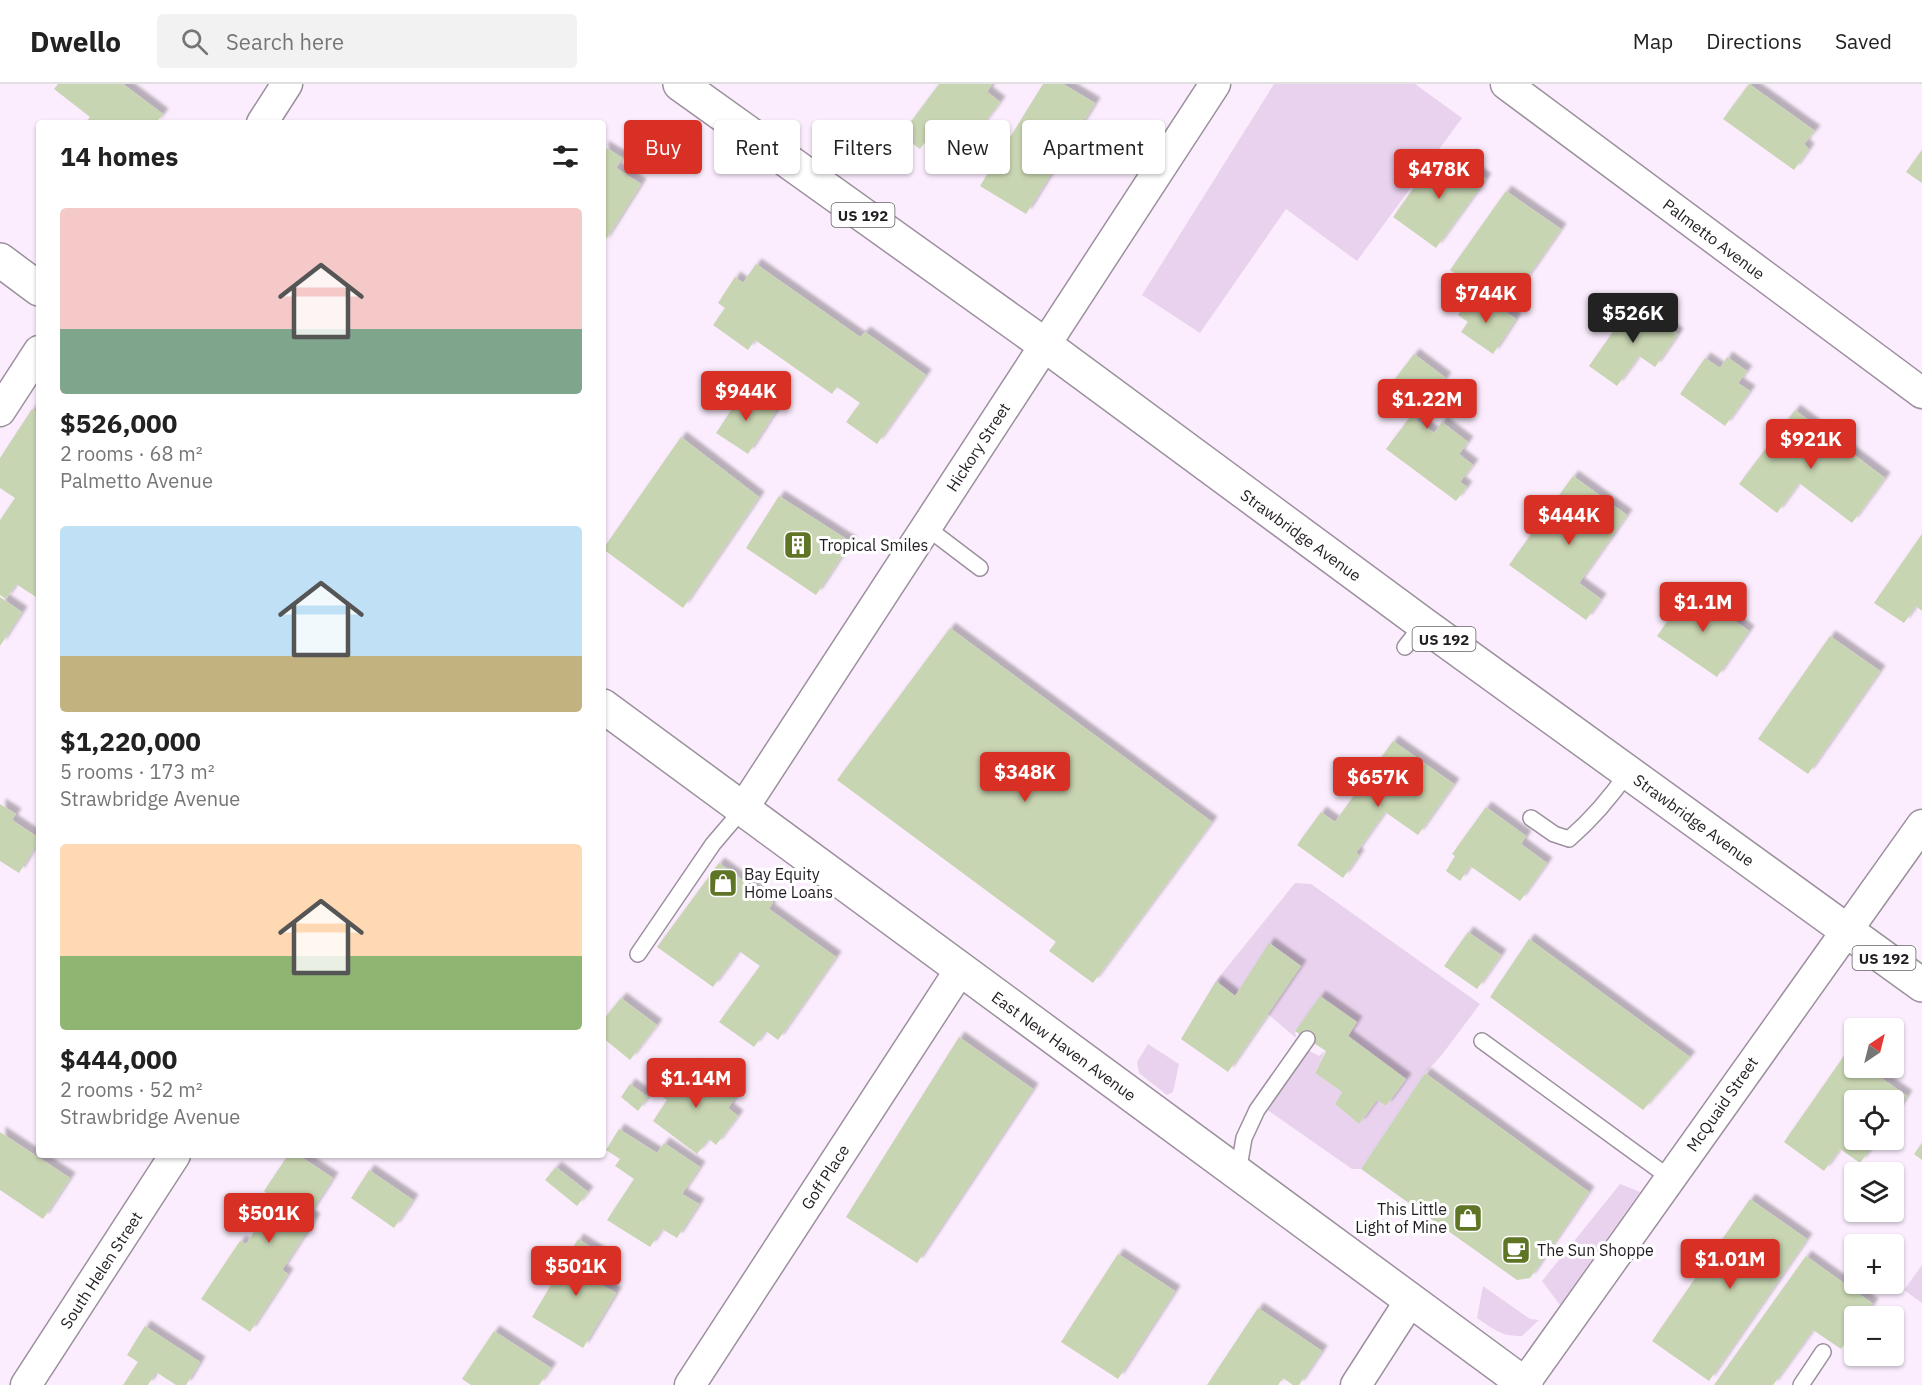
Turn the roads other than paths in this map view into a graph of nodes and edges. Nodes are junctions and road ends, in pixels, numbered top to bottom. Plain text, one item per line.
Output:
1 (287, 84) edge
2 (680, 84) edge
3 (1215, 84) edge
4 (1506, 84) edge
5 (264, 120) edge
6 (0, 260) edge
7 (36, 287) edge
8 (1045, 345) junction
9 (36, 356) edge
10 (1922, 393) edge
11 (0, 411) edge
12 (926, 527) junction
13 (981, 568) dead end
14 (606, 708) edge
15 (1628, 772) junction
16 (742, 810) junction
17 (1531, 818) dead end
18 (1922, 825) edge
19 (1846, 930) junction
20 (638, 954) dead end
21 (960, 970) junction
22 (1922, 985) edge
23 (1307, 1039) dead end
24 (1482, 1041) dead end
25 (173, 1158) edge
26 (1237, 1174) junction
27 (1670, 1178) junction
28 (1410, 1302) junction
29 (1823, 1352) dead end
30 (1525, 1384) edge
31 (26, 1385) edge
32 (690, 1385) edge
33 (1356, 1385) edge
34 (1801, 1385) edge

1 - 5 street
2 - 8 main road, Strawbridge Avenue / US 192
3 - 8 street, Hickory Street
4 - 10 street, Palmetto Avenue
6 - 7 main road
8 - 12 street, Hickory Street
8 - 15 main road, Strawbridge Avenue / US 192
9 - 11 street
12 - 13 lane
12 - 16 street, Hickory Street
14 - 16 main road, East New Haven Avenue
15 - 17 lane
15 - 19 main road, Strawbridge Avenue / US 192
16 - 20 lane
16 - 21 main road, East New Haven Avenue
18 - 19 street, McQuaid Street
19 - 22 main road, Strawbridge Avenue / US 192
19 - 27 street, McQuaid Street
21 - 26 main road, East New Haven Avenue
21 - 32 street, Goff Place
23 - 26 lane
24 - 27 lane
25 - 31 street, South Helen Street
26 - 28 main road, East New Haven Avenue
27 - 30 street, McQuaid Street
28 - 30 main road, East New Haven Avenue
28 - 33 street
29 - 34 lane

